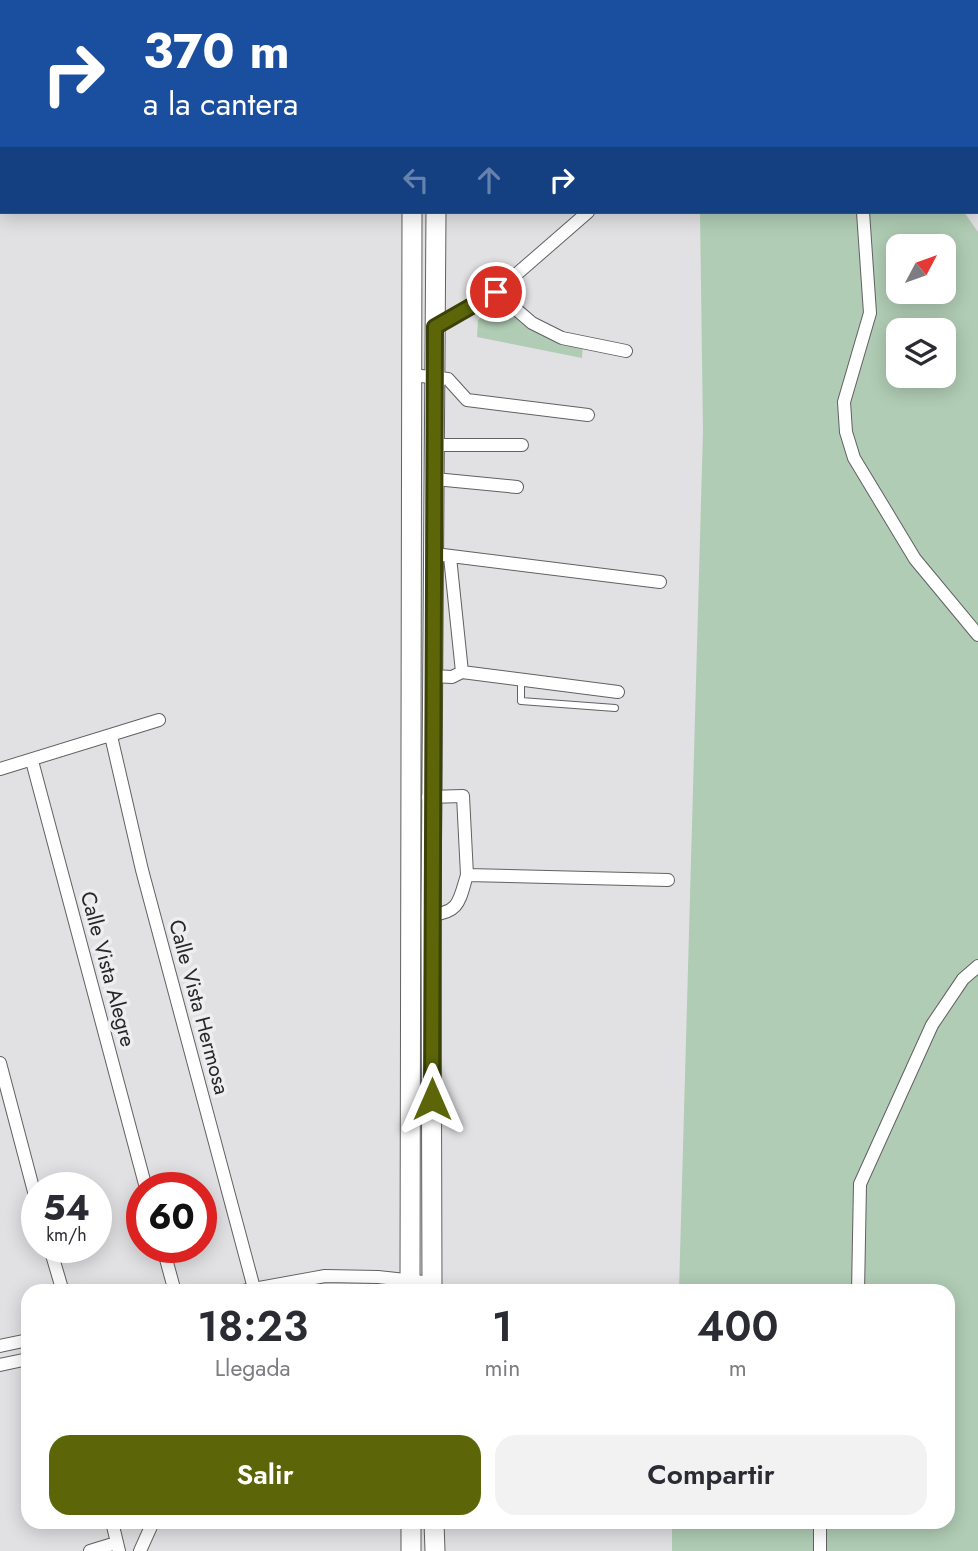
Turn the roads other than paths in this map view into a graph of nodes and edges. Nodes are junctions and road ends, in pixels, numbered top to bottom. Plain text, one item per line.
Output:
1 (412, 214) edge
2 (436, 214) edge
3 (587, 214) edge
4 (863, 214) edge
5 (496, 292) junction
6 (435, 327) junction
7 (626, 351) dead end
8 (412, 375) junction
9 (436, 377) junction
10 (589, 415) dead end
11 (436, 445) junction
12 (522, 445) dead end
13 (435, 479) junction
14 (517, 487) dead end
15 (442, 556) junction
16 (660, 582) dead end
17 (978, 635) edge
18 (462, 672) junction
19 (433, 676) junction
20 (522, 680) junction
21 (618, 692) dead end
22 (615, 708) dead end
23 (159, 720) dead end
24 (111, 736) junction
25 (32, 761) junction
26 (0, 769) edge
27 (410, 796) junction
28 (432, 797) junction
29 (467, 875) junction
30 (668, 880) dead end
31 (430, 915) junction
32 (978, 966) edge
33 (0, 1063) edge
34 (29, 1172) edge
35 (142, 1172) edge
36 (54, 1263) edge
37 (167, 1263) edge
38 (61, 1284) edge
39 (173, 1284) edge
40 (253, 1284) edge
41 (285, 1284) edge
42 (400, 1284) edge
43 (410, 1284) edge
44 (432, 1284) edge
45 (858, 1284) edge
46 (21, 1342) edge
47 (0, 1346) edge
48 (21, 1360) edge
49 (0, 1364) edge
50 (113, 1529) edge
51 (150, 1529) edge
52 (411, 1529) edge
53 (434, 1529) edge
54 (820, 1529) edge
55 (117, 1547) edge
56 (90, 1551) edge
57 (140, 1551) edge
58 (411, 1551) edge
59 (435, 1551) edge
60 (820, 1551) edge

1 - 8 main road
2 - 6 main road
3 - 5 street
4 - 17 street
5 - 6 street
5 - 7 street
6 - 9 main road
8 - 9 street
8 - 27 main road
9 - 10 street
9 - 11 main road
11 - 12 street
11 - 13 main road
13 - 14 street
13 - 15 main road
15 - 16 street
15 - 18 street
15 - 19 main road
18 - 19 street
18 - 20 street
19 - 28 main road
20 - 21 street
20 - 22 lane
23 - 24 street
24 - 25 street
24 - 40 street, Calle Vista Hermosa
25 - 26 street
25 - 35 street, Calle Vista Alegre
27 - 28 street
27 - 43 main road
28 - 29 street
28 - 31 main road
29 - 30 street
29 - 31 street
31 - 44 main road
32 - 45 street
33 - 34 street
36 - 38 street
37 - 39 street
41 - 42 street
46 - 47 street
48 - 49 street
50 - 55 street
51 - 57 street
52 - 58 main road
53 - 59 main road
54 - 60 street
55 - 56 street

